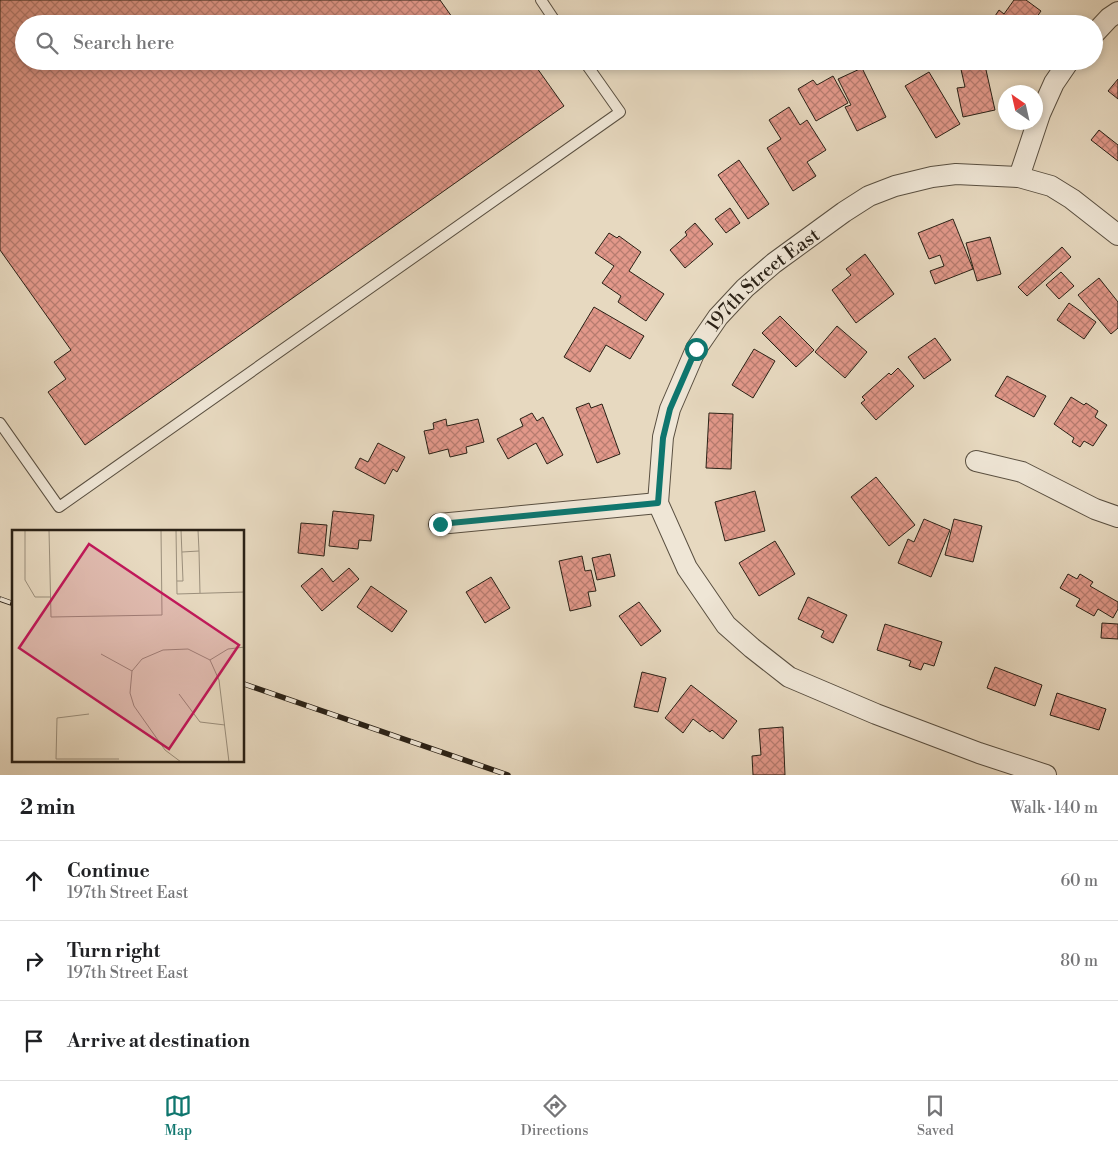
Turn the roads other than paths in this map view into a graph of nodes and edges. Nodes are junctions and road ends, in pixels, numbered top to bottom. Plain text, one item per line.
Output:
1 (541, 0) edge
2 (1118, 12) edge
3 (552, 15) edge
4 (1103, 24) edge
5 (590, 70) edge
6 (1063, 70) edge
7 (1019, 177) junction
8 (1118, 235) edge
9 (0, 423) edge
10 (976, 461) dead end
11 (658, 503) junction
12 (1118, 517) edge
13 (440, 524) dead end
14 (1046, 775) edge

1 - 3 lane
2 - 4 street
5 - 9 lane
6 - 7 street
7 - 8 street, 197th Street East
7 - 11 street, 197th Street East
10 - 12 street
11 - 13 street
11 - 14 street

